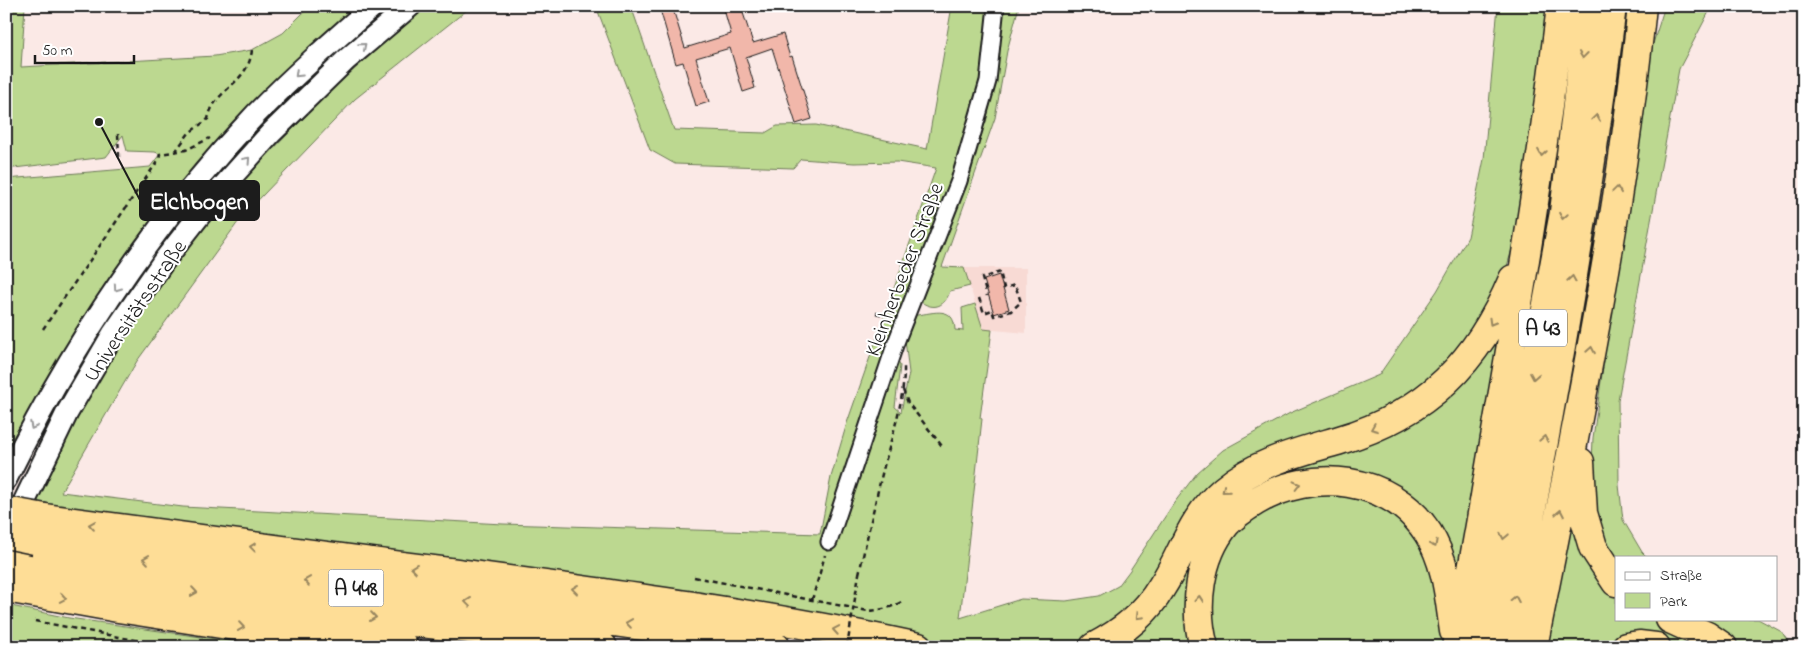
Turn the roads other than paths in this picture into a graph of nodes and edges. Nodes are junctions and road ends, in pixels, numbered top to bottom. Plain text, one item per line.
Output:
1 (373, 6) edge
2 (410, 6) edge
3 (996, 6) edge
4 (1561, 6) edge
5 (1589, 6) edge
6 (1612, 6) edge
7 (1642, 6) edge
8 (1655, 6) edge
9 (1638, 44) junction
10 (1527, 246) junction
11 (1580, 416) junction
12 (6, 479) edge
13 (6, 511) edge
14 (40, 529) junction
15 (6, 534) edge
16 (6, 539) edge
17 (829, 542) road end
18 (16, 563) edge
19 (1615, 580) edge
20 (11, 589) edge
21 (1672, 620) edge
22 (1456, 646) edge
23 (404, 647) edge
24 (603, 647) edge
25 (776, 647) edge
26 (918, 647) edge
27 (1094, 647) edge
28 (1204, 647) edge
29 (1482, 647) edge
30 (1506, 647) edge
31 (1533, 647) edge
32 (1626, 647) edge
33 (1656, 647) edge
34 (1723, 647) edge

1 -> 12 main road, Universitätsstraße
16 -> 2 main road, Universitätsstraße
3 - 17 street, Kleinherbeder Straße
4 -> 10 highway
5 -> 29 highway, A 43
30 -> 6 highway, A 43
7 - 9 highway
8 - 9 highway
11 -> 9 highway
10 - 22 highway
10 -> 27 highway
11 - 19 highway
31 -> 11 highway
13 - 14 highway, bridge
14 - 15 highway, A 448, bridge
25 -> 14 highway, A 448
26 -> 14 highway
18 -> 24 highway, A 448
20 -> 23 highway
21 - 34 highway
28 -> 22 highway
32 - 33 highway

